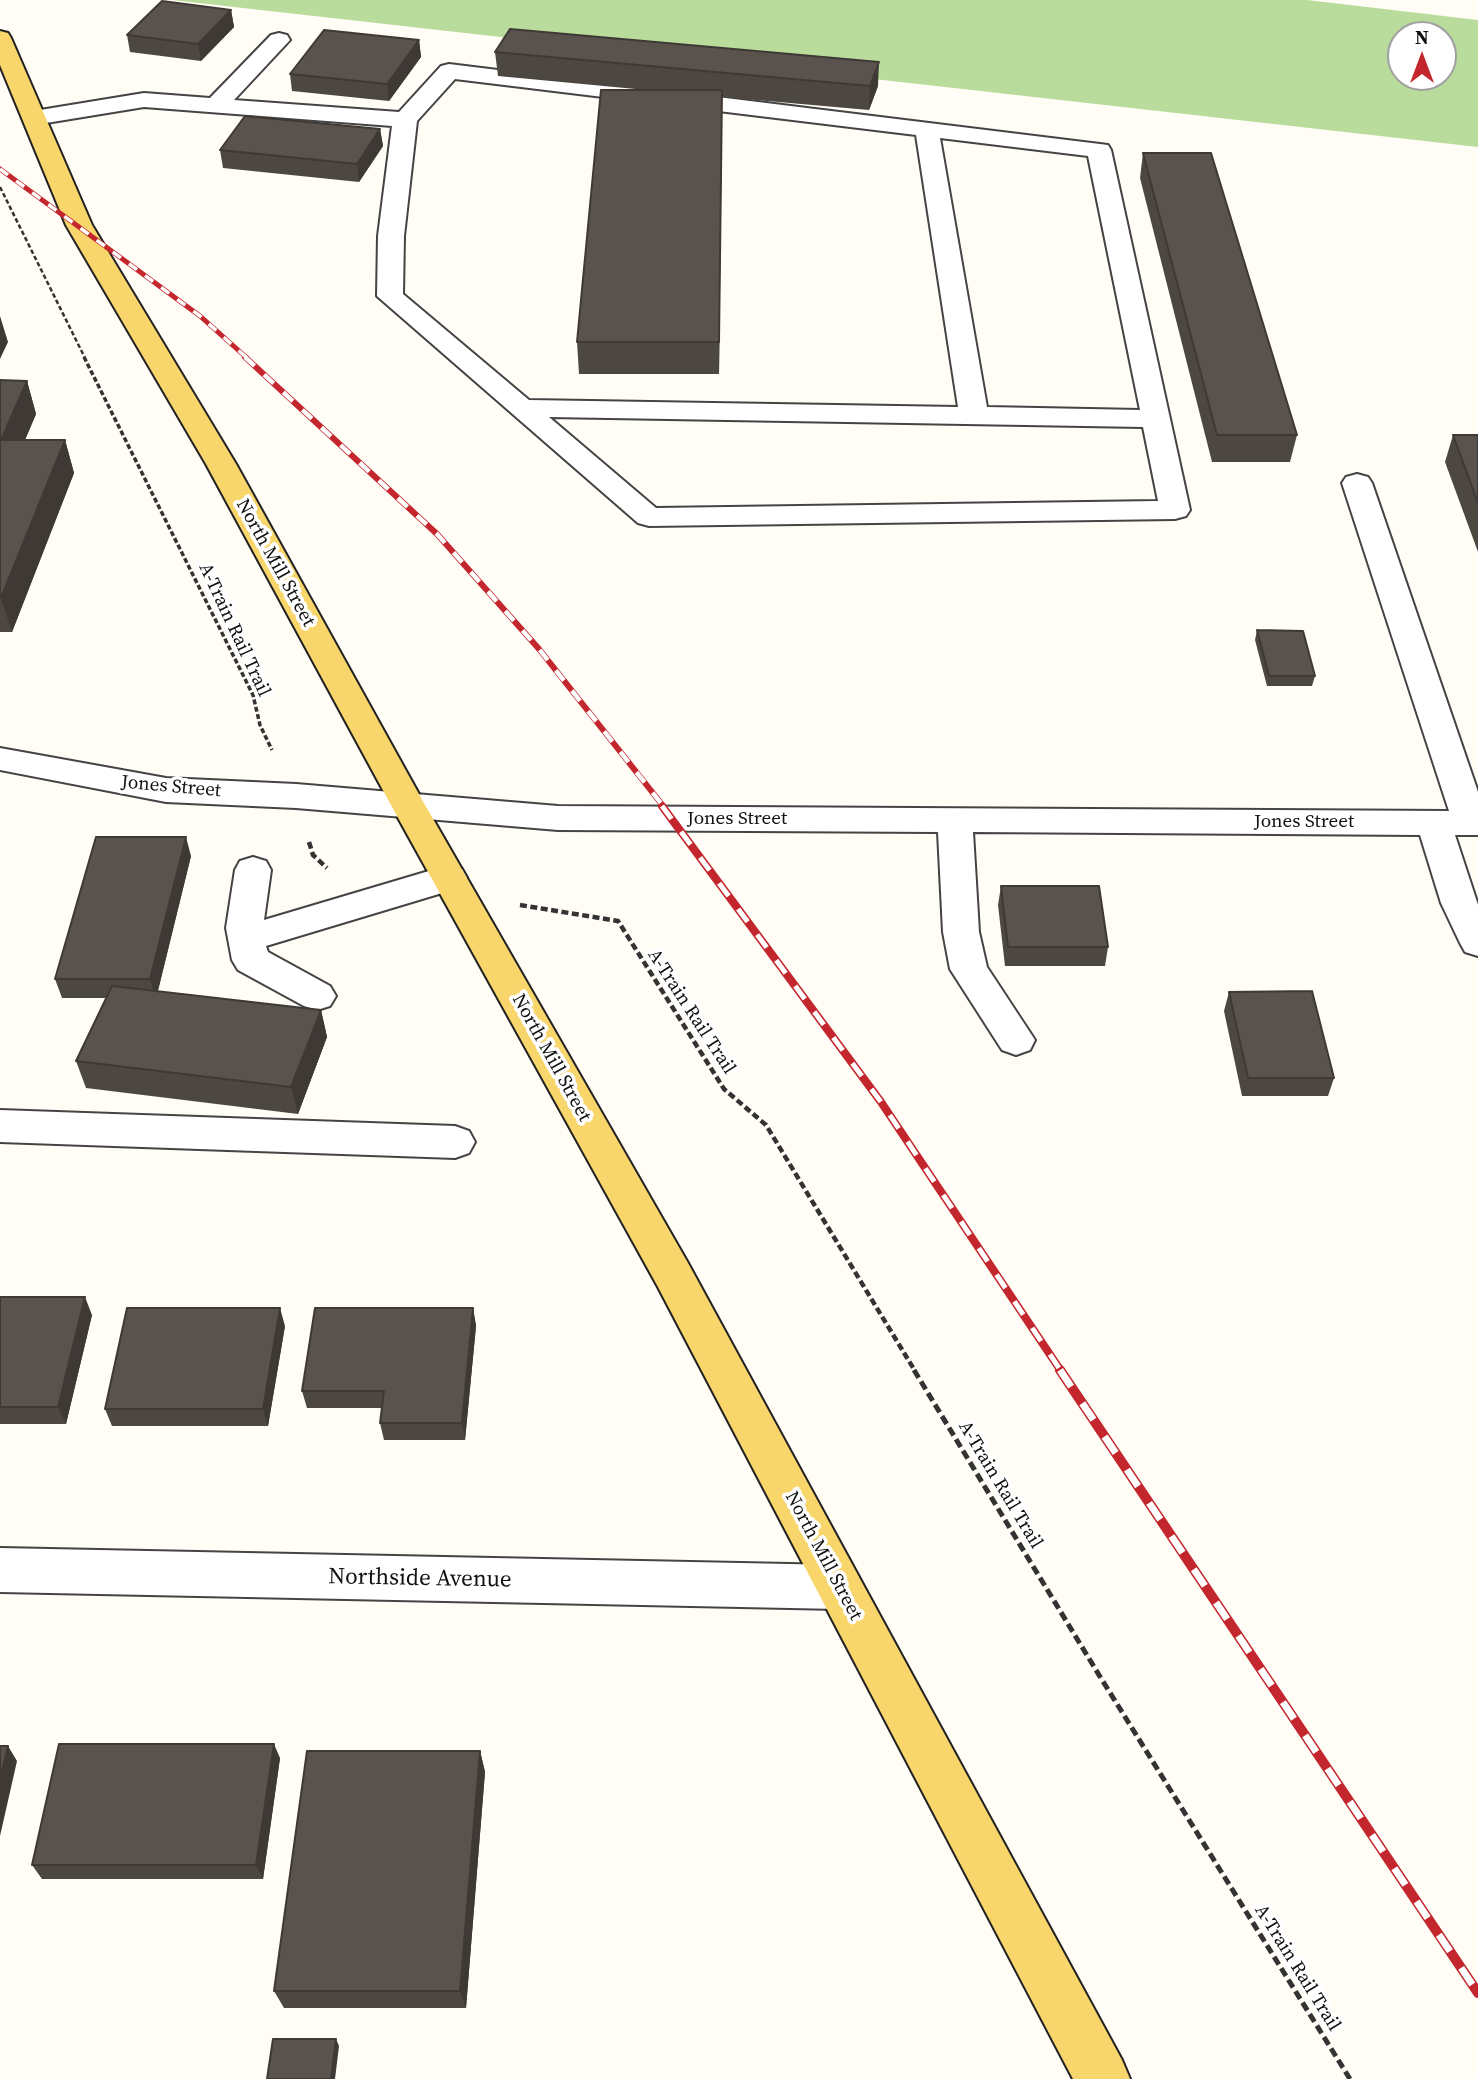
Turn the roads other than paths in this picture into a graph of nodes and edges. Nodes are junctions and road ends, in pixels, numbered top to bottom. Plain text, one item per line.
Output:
1 (0, 38) edge
2 (279, 40) dead end
3 (216, 105) junction
4 (34, 118) junction
5 (405, 120) junction
6 (927, 130) junction
7 (522, 408) junction
8 (974, 416) junction
9 (1155, 419) junction
10 (1357, 483) dead end
11 (0, 759) edge
12 (408, 805) junction
13 (955, 820) junction
14 (1434, 823) junction
15 (1474, 823) edge
16 (253, 870) dead end
17 (441, 887) junction
18 (247, 938) junction
19 (1478, 943) edge
20 (317, 996) dead end
21 (1016, 1040) dead end
22 (0, 1126) edge
23 (455, 1142) dead end
24 (0, 1570) edge
25 (839, 1587) junction
26 (1103, 2079) edge

1 - 4 main road, North Mill Street
2 - 3 street
3 - 4 street
3 - 5 street
4 - 12 main road, North Mill Street
5 - 6 street
5 - 7 street
6 - 8 street
6 - 9 street
7 - 8 street
7 - 9 street
8 - 9 street
10 - 15 street
11 - 12 street, Jones Street
12 - 13 street, Jones Street
12 - 17 main road, North Mill Street
13 - 14 street, Jones Street
13 - 21 street
14 - 15 street, Jones Street
14 - 19 street
16 - 18 street
17 - 18 street
17 - 25 main road, North Mill Street
18 - 20 street
22 - 23 street
24 - 25 street, Northside Avenue
25 - 26 main road, North Mill Street

